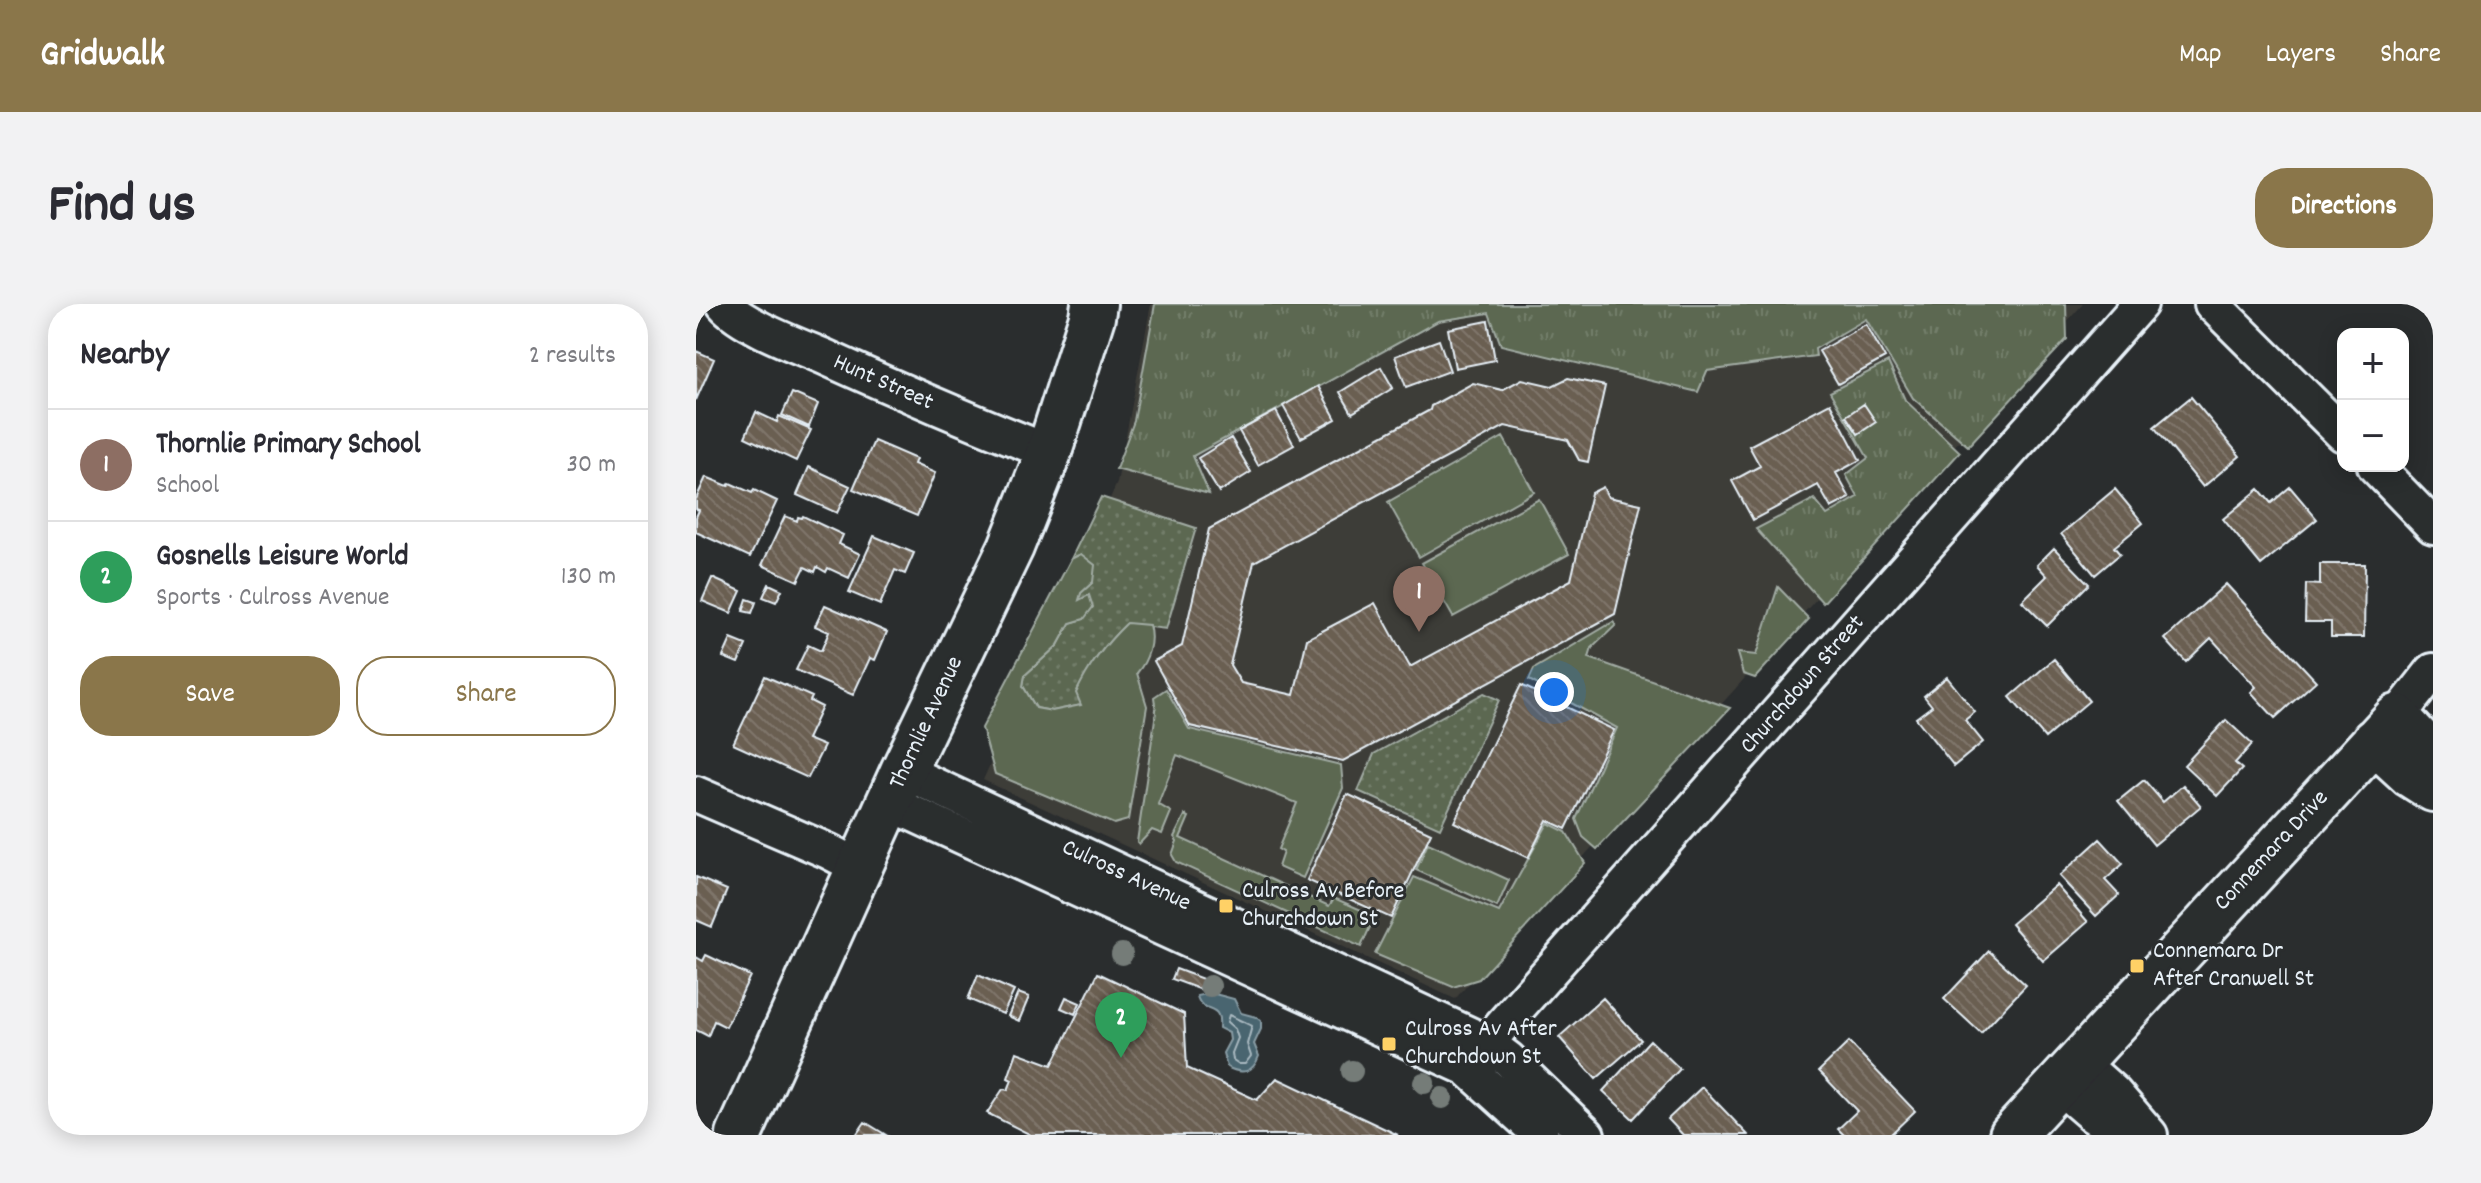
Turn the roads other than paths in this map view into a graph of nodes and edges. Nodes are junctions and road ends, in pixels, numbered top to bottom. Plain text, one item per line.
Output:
1 (724, 304) edge
2 (1094, 304) edge
3 (2140, 304) edge
4 (2212, 304) edge
5 (2337, 428) edge
6 (1049, 452) junction
7 (2383, 472) edge
8 (2389, 472) edge
9 (2433, 495) edge
10 (2433, 526) edge
11 (2433, 671) edge
12 (2385, 729) junction
13 (2433, 755) edge
14 (896, 787) junction
15 (2433, 789) edge
16 (696, 794) edge
17 (861, 868) junction
18 (1477, 1055) junction
19 (2068, 1074) junction
20 (739, 1135) edge
21 (1541, 1135) edge
22 (1587, 1135) edge
23 (2012, 1135) edge
24 (2123, 1135) edge
25 (2150, 1135) edge

1 - 6 street, Hunt Street
2 - 6 main road, Thornlie Avenue
3 - 18 street, Churchdown Street
4 - 5 street
6 - 14 main road, Thornlie Avenue
7 - 10 street
8 - 9 street
11 - 12 street, Connemara Drive
12 - 13 main road
12 - 15 main road
12 - 19 main road, Connemara Drive
14 - 17 main road, Thornlie Avenue
14 - 18 street, Culross Avenue
16 - 17 street
17 - 20 main road, Thornlie Avenue
18 - 21 street, Culross Avenue
18 - 22 street, Culross Avenue
19 - 23 main road, Connemara Drive
19 - 24 street
19 - 25 street

